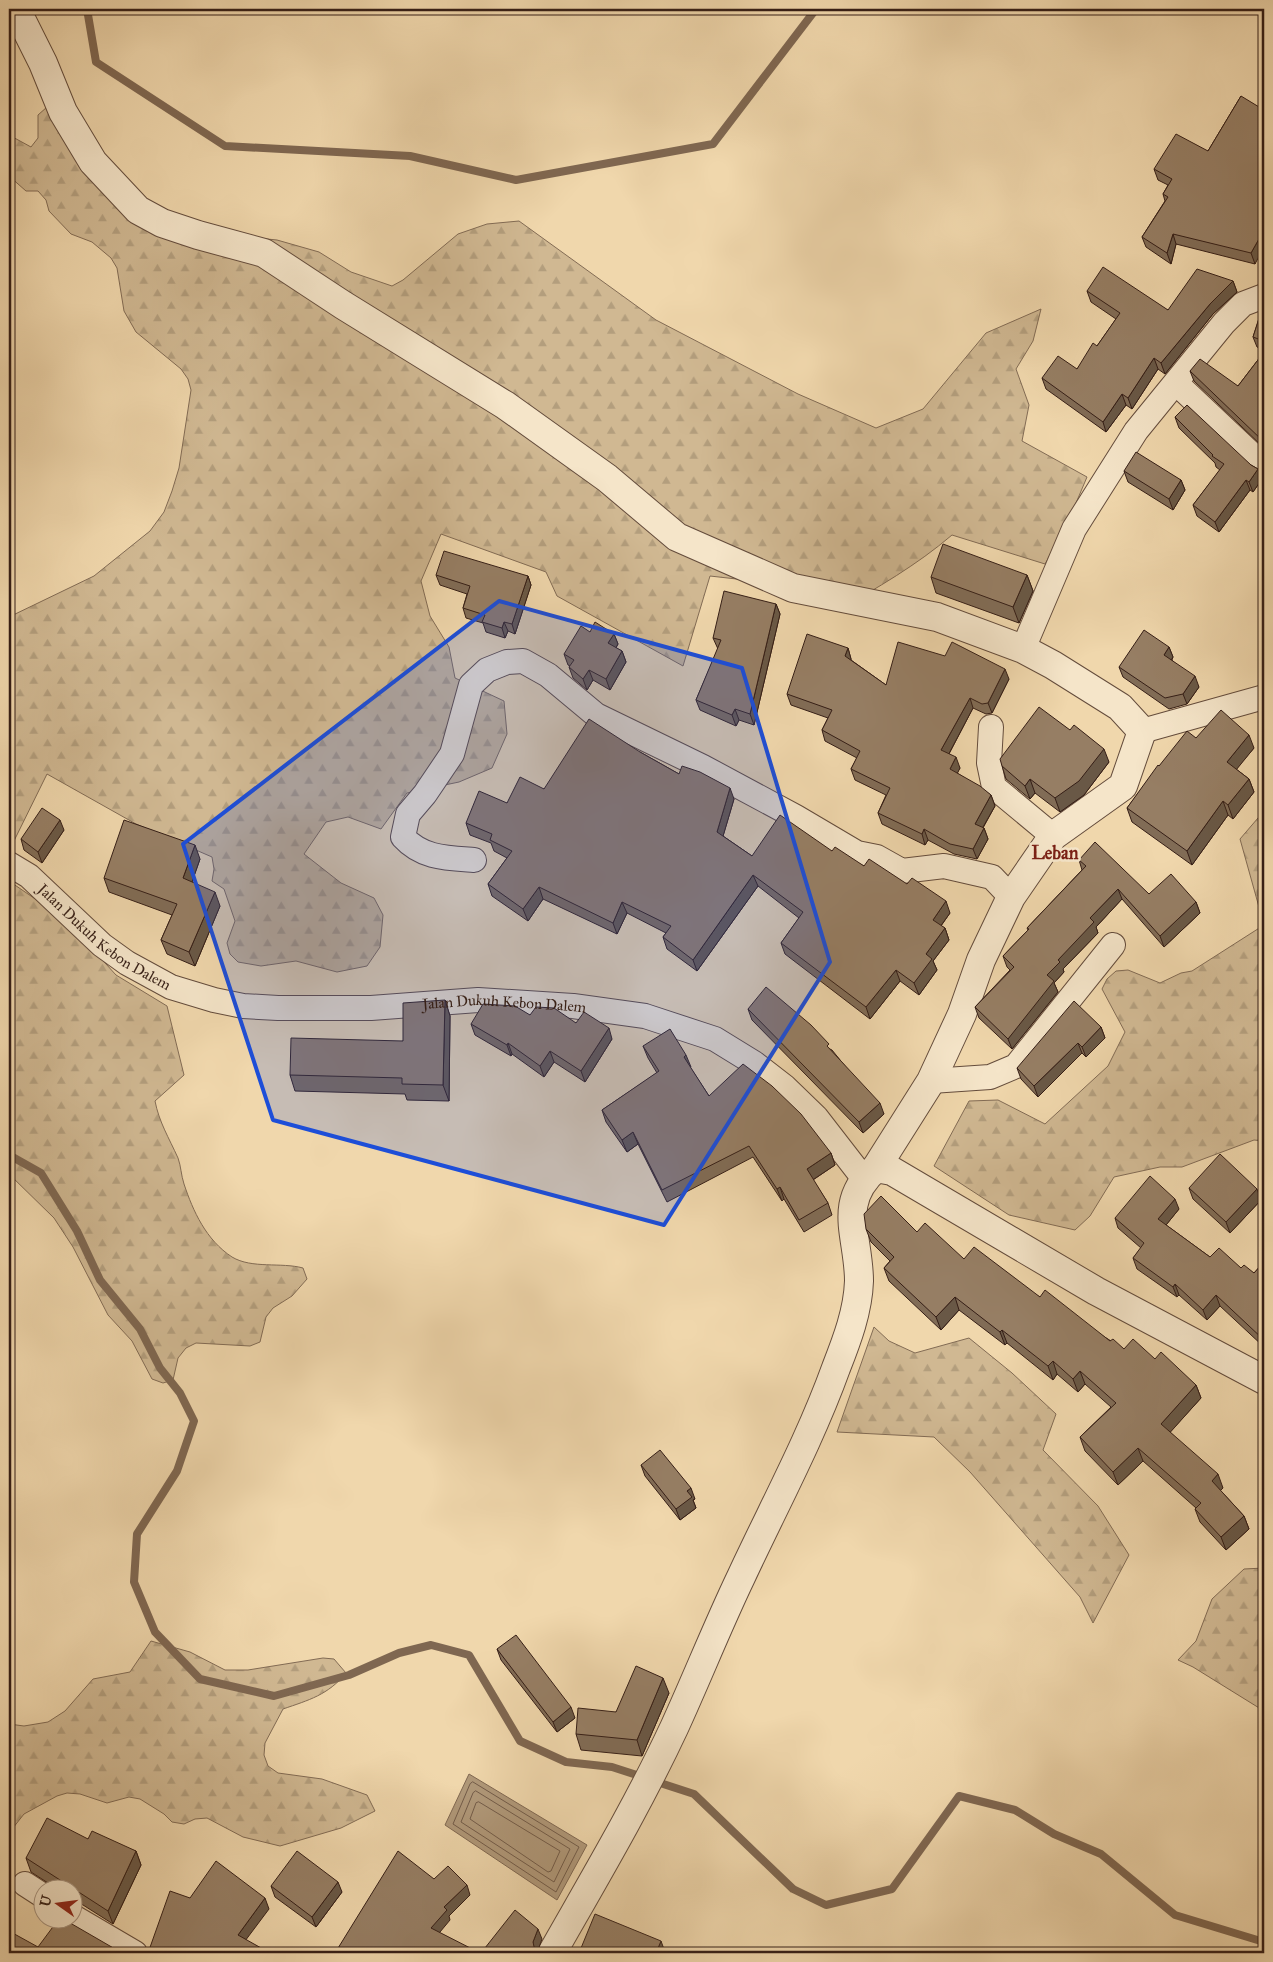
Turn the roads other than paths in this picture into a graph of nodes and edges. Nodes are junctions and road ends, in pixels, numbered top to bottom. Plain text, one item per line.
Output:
1 (16, 9) edge
2 (1264, 296) edge
3 (1176, 383) junction
4 (1264, 466) edge
5 (1022, 649) junction
6 (1264, 697) edge
7 (991, 727) dead end
8 (1142, 731) junction
9 (1053, 836) junction
10 (474, 860) dead end
11 (9, 864) edge
12 (1011, 897) junction
13 (1113, 945) dead end
14 (931, 1081) junction
15 (870, 1173) junction
16 (1264, 1380) edge
17 (82, 1922) edge
18 (136, 1953) edge
19 (552, 1953) edge

1 - 5 street
2 - 3 street
3 - 4 street
3 - 5 street
5 - 8 street
6 - 8 street
7 - 9 street
8 - 9 street
9 - 12 street
10 - 12 street
11 - 15 street, Jalan Dukuh Kebon Dalem
12 - 14 street
13 - 14 street
14 - 15 street
15 - 16 street
15 - 19 street
17 - 18 street

